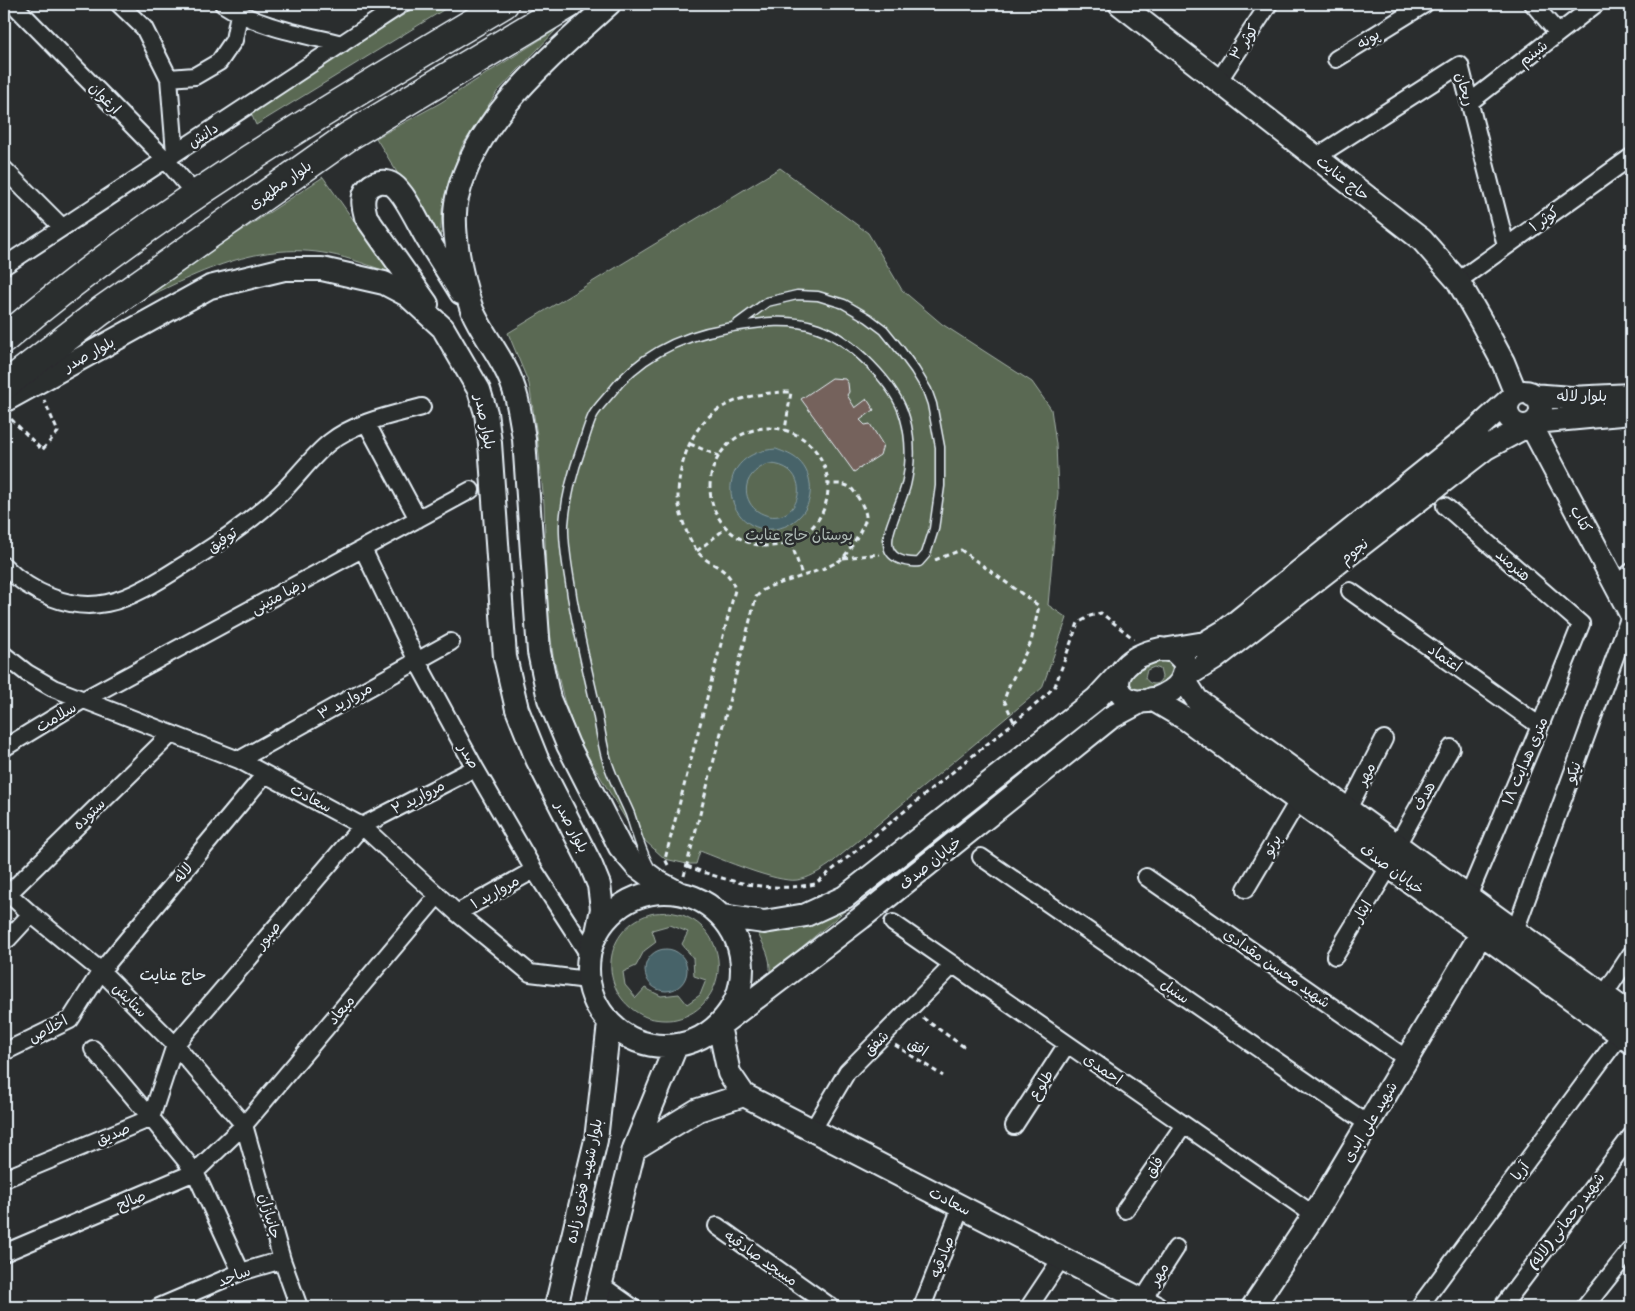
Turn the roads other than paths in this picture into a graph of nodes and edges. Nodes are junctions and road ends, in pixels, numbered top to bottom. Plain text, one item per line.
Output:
1 (14, 4) edge
2 (120, 4) edge
3 (223, 4) edge
4 (402, 4) edge
5 (504, 4) edge
6 (569, 4) edge
7 (609, 4) edge
8 (1120, 4) edge
9 (1269, 4) edge
10 (1425, 4) edge
11 (1533, 4) edge
12 (1596, 4) edge
13 (239, 14) junction
14 (1558, 34) junction
15 (342, 44) junction
16 (1336, 59) dead end
17 (169, 78) junction
18 (1219, 80) junction
19 (1470, 102) junction
20 (170, 156) junction
21 (1316, 157) junction
22 (1631, 157) edge
23 (4, 169) edge
24 (194, 194) junction
25 (62, 227) junction
26 (1506, 246) junction
27 (4, 266) edge
28 (1458, 282) junction
29 (473, 311) junction
30 (734, 327) junction
31 (443, 328) junction
32 (4, 339) edge
33 (4, 386) edge
34 (1631, 395) edge
35 (1519, 396) junction
36 (422, 407) dead end
37 (7, 409) edge
38 (1631, 413) edge
39 (366, 424) junction
40 (1531, 424) junction
41 (471, 490) dead end
42 (1445, 506) dead end
43 (418, 519) junction
44 (363, 549) junction
45 (4, 566) edge
46 (1624, 579) edge
47 (1350, 591) dead end
48 (1631, 613) edge
49 (1581, 624) joint
50 (451, 642) dead end
51 (1159, 650) junction
52 (4, 654) edge
53 (417, 661) junction
54 (1120, 673) junction
55 (1183, 678) junction
56 (83, 700) junction
57 (1147, 700) junction
58 (1540, 726) junction
59 (171, 734) junction
60 (1384, 739) dead end
61 (4, 748) edge
62 (1451, 748) dead end
63 (239, 760) junction
64 (475, 768) junction
65 (265, 774) junction
66 (1298, 801) junction
67 (1348, 810) junction
68 (362, 826) junction
69 (1397, 845) junction
70 (981, 857) dead end
71 (1389, 867) junction
72 (534, 870) junction
73 (1146, 877) dead end
74 (658, 882) junction
75 (1246, 889) dead end
76 (6, 892) edge
77 (680, 893) junction
78 (438, 895) junction
79 (1468, 897) junction
80 (457, 913) junction
81 (31, 914) junction
82 (722, 916) junction
83 (893, 923) dead end
84 (1515, 931) junction
85 (597, 933) junction
86 (1482, 934) junction
87 (4, 941) edge
88 (1631, 954) edge
89 (589, 956) junction
90 (1335, 956) dead end
91 (953, 965) junction
92 (101, 971) junction
93 (588, 980) junction
94 (1604, 995) junction
95 (609, 1023) junction
96 (719, 1026) junction
97 (1628, 1030) edge
98 (1068, 1044) junction
99 (175, 1045) junction
100 (676, 1046) junction
101 (93, 1049) dead end
102 (4, 1052) edge
103 (1407, 1060) junction
104 (744, 1095) junction
105 (151, 1118) junction
106 (1368, 1124) junction
107 (244, 1125) junction
108 (1184, 1125) junction
109 (1014, 1126) dead end
110 (812, 1131) junction
111 (1631, 1136) edge
112 (634, 1149) junction
113 (195, 1172) junction
114 (4, 1179) edge
115 (961, 1207) junction
116 (1125, 1210) dead end
117 (1314, 1215) junction
118 (717, 1226) dead end
119 (1176, 1248) dead end
120 (1631, 1249) edge
121 (4, 1253) edge
122 (1061, 1259) junction
123 (282, 1260) junction
124 (241, 1272) junction
125 (600, 1285) junction
126 (552, 1305) edge
127 (1146, 1305) edge
128 (159, 1307) edge
129 (299, 1307) edge
130 (595, 1307) edge
131 (632, 1307) edge
132 (830, 1307) edge
133 (922, 1307) edge
134 (1029, 1307) edge
135 (1253, 1307) edge
136 (1419, 1307) edge
137 (1502, 1307) edge
138 (1585, 1307) edge

1 - 20 street, ارغوان
2 - 17 street
3 - 13 street
4 - 15 street, دانش
5 - 24 highway
6 - 33 highway, بلوار مطهری
7 - 29 main road
8 - 18 main road, حاج عنایت
9 - 18 street, کوثر ۳
10 - 16 street, پونه
11 - 14 street
12 - 14 street, شبنم
13 - 15 street
13 - 17 street
14 - 19 street, شبنم
15 - 20 street, دانش
17 - 20 street
18 - 21 main road, حاج عنایت
19 - 21 street, ریحان
19 - 26 street, ریحان
20 - 24 street, ارغوان
20 - 25 street, دانش
21 - 28 main road, حاج عنایت
22 - 26 street, کوثر ۱
23 - 25 street
24 - 32 highway
25 - 27 street, دانش
26 - 28 street, کوثر ۱
28 - 35 main road, حاج عنایت
29 - 31 main road
29 - 74 main road
30 - 30 lane
30 - 74 lane
31 - 37 main road, بلوار صدر
31 - 85 main road, بلوار صدر
34 - 35 main road, بلوار لاله
35 - 40 main road
35 - 40 main road
35 - 51 main road, نجوم
36 - 39 street, توفیق
38 - 40 main road, بلوار لاله
39 - 43 street
39 - 45 street, توفیق
40 - 46 main road, کتاب
40 - 55 main road, نجوم
41 - 43 street, رضا متینی
42 - 49 street, هنرمند
43 - 44 street, رضا متینی
44 - 53 street, صدر
44 - 56 street, رضا متینی
46 - 48 main road, کتاب
47 - 58 street, اعتماد
48 - 84 street, نیکو
49 - 58 street, ۱۸ متری هدایت
50 - 53 street, مروارید ۳
51 - 54 main road
51 - 55 main road
52 - 56 street, سعادت
53 - 63 street, مروارید ۳
53 - 64 street, صدر
54 - 57 main road
54 - 82 main road, خیابان صدف
55 - 57 main road
55 - 67 main road, خیابان صدف
56 - 59 street, سعادت
56 - 61 street, سلامت
57 - 66 main road, خیابان صدف
57 - 96 main road, خیابان صدف
58 - 79 street, ۱۸ متری هدایت
59 - 63 street, سعادت
59 - 76 street, ستوده
60 - 67 street, مهر
62 - 69 street, هدف
63 - 65 street, سعادت
64 - 68 street, مروارید ۲
64 - 72 street, صدر
65 - 68 street, سعادت
65 - 92 street, لاله
66 - 71 main road, خیابان صدف
66 - 75 street, پرتو
67 - 69 main road, خیابان صدف
68 - 78 street, سعادت
68 - 99 street, صبور
69 - 79 main road, خیابان صدف
70 - 106 street, سنبل
71 - 86 main road, خیابان صدف
71 - 90 street, ایثار
72 - 80 street, مروارید ۱
72 - 89 street, صدر
73 - 103 street, شهید محسن مقدادی
74 - 77 main road
76 - 81 street, ستایش
77 - 82 main road
77 - 85 main road
78 - 80 street, سعادت
78 - 107 street, میعاد
79 - 84 main road, خیابان صدف
80 - 93 street, سعادت
81 - 87 street
81 - 92 street, ستایش
82 - 96 main road
83 - 91 street, احمدی
84 - 94 main road, خیابان صدف
85 - 89 main road
86 - 97 main road, خیابان صدف
86 - 103 main road, شهید علی ابدی
88 - 94 street
89 - 93 main road
91 - 98 street, احمدی
91 - 110 street, شفق
92 - 99 street, ستایش
92 - 102 street, اخلاص
93 - 95 main road
94 - 97 main road, خیابان صدف
95 - 100 main road
95 - 126 main road, بلوار شهید فخری زاده
96 - 100 main road
96 - 104 main road
97 - 136 street, آریا
98 - 108 street, احمدی
98 - 109 street, طلوع
99 - 105 street
99 - 107 street, ستایش
100 - 112 main road
101 - 105 street
103 - 106 main road, شهید علی ابدی
104 - 110 main road, سعادت
104 - 112 main road
105 - 113 street
105 - 114 street, صدیق
106 - 117 main road, شهید علی ابدی
107 - 113 street, صالح
107 - 123 street, جانبازان
108 - 116 street, فلق
108 - 117 street, احمدی
110 - 115 main road, سعادت
111 - 137 street, شهید رحمانی (لاله)
112 - 125 main road
113 - 121 street, صالح
113 - 124 street
115 - 122 main road, سعادت
115 - 133 street, صادقیه
117 - 135 main road, شهید علی ابدی
118 - 132 street, مسجد صادقیه
119 - 127 street, مهر
120 - 138 street
122 - 127 main road, سعادت
122 - 134 street
123 - 124 street, ساجد
123 - 129 street, جانبازان
124 - 128 street, ساجد
125 - 130 main road
125 - 131 street

